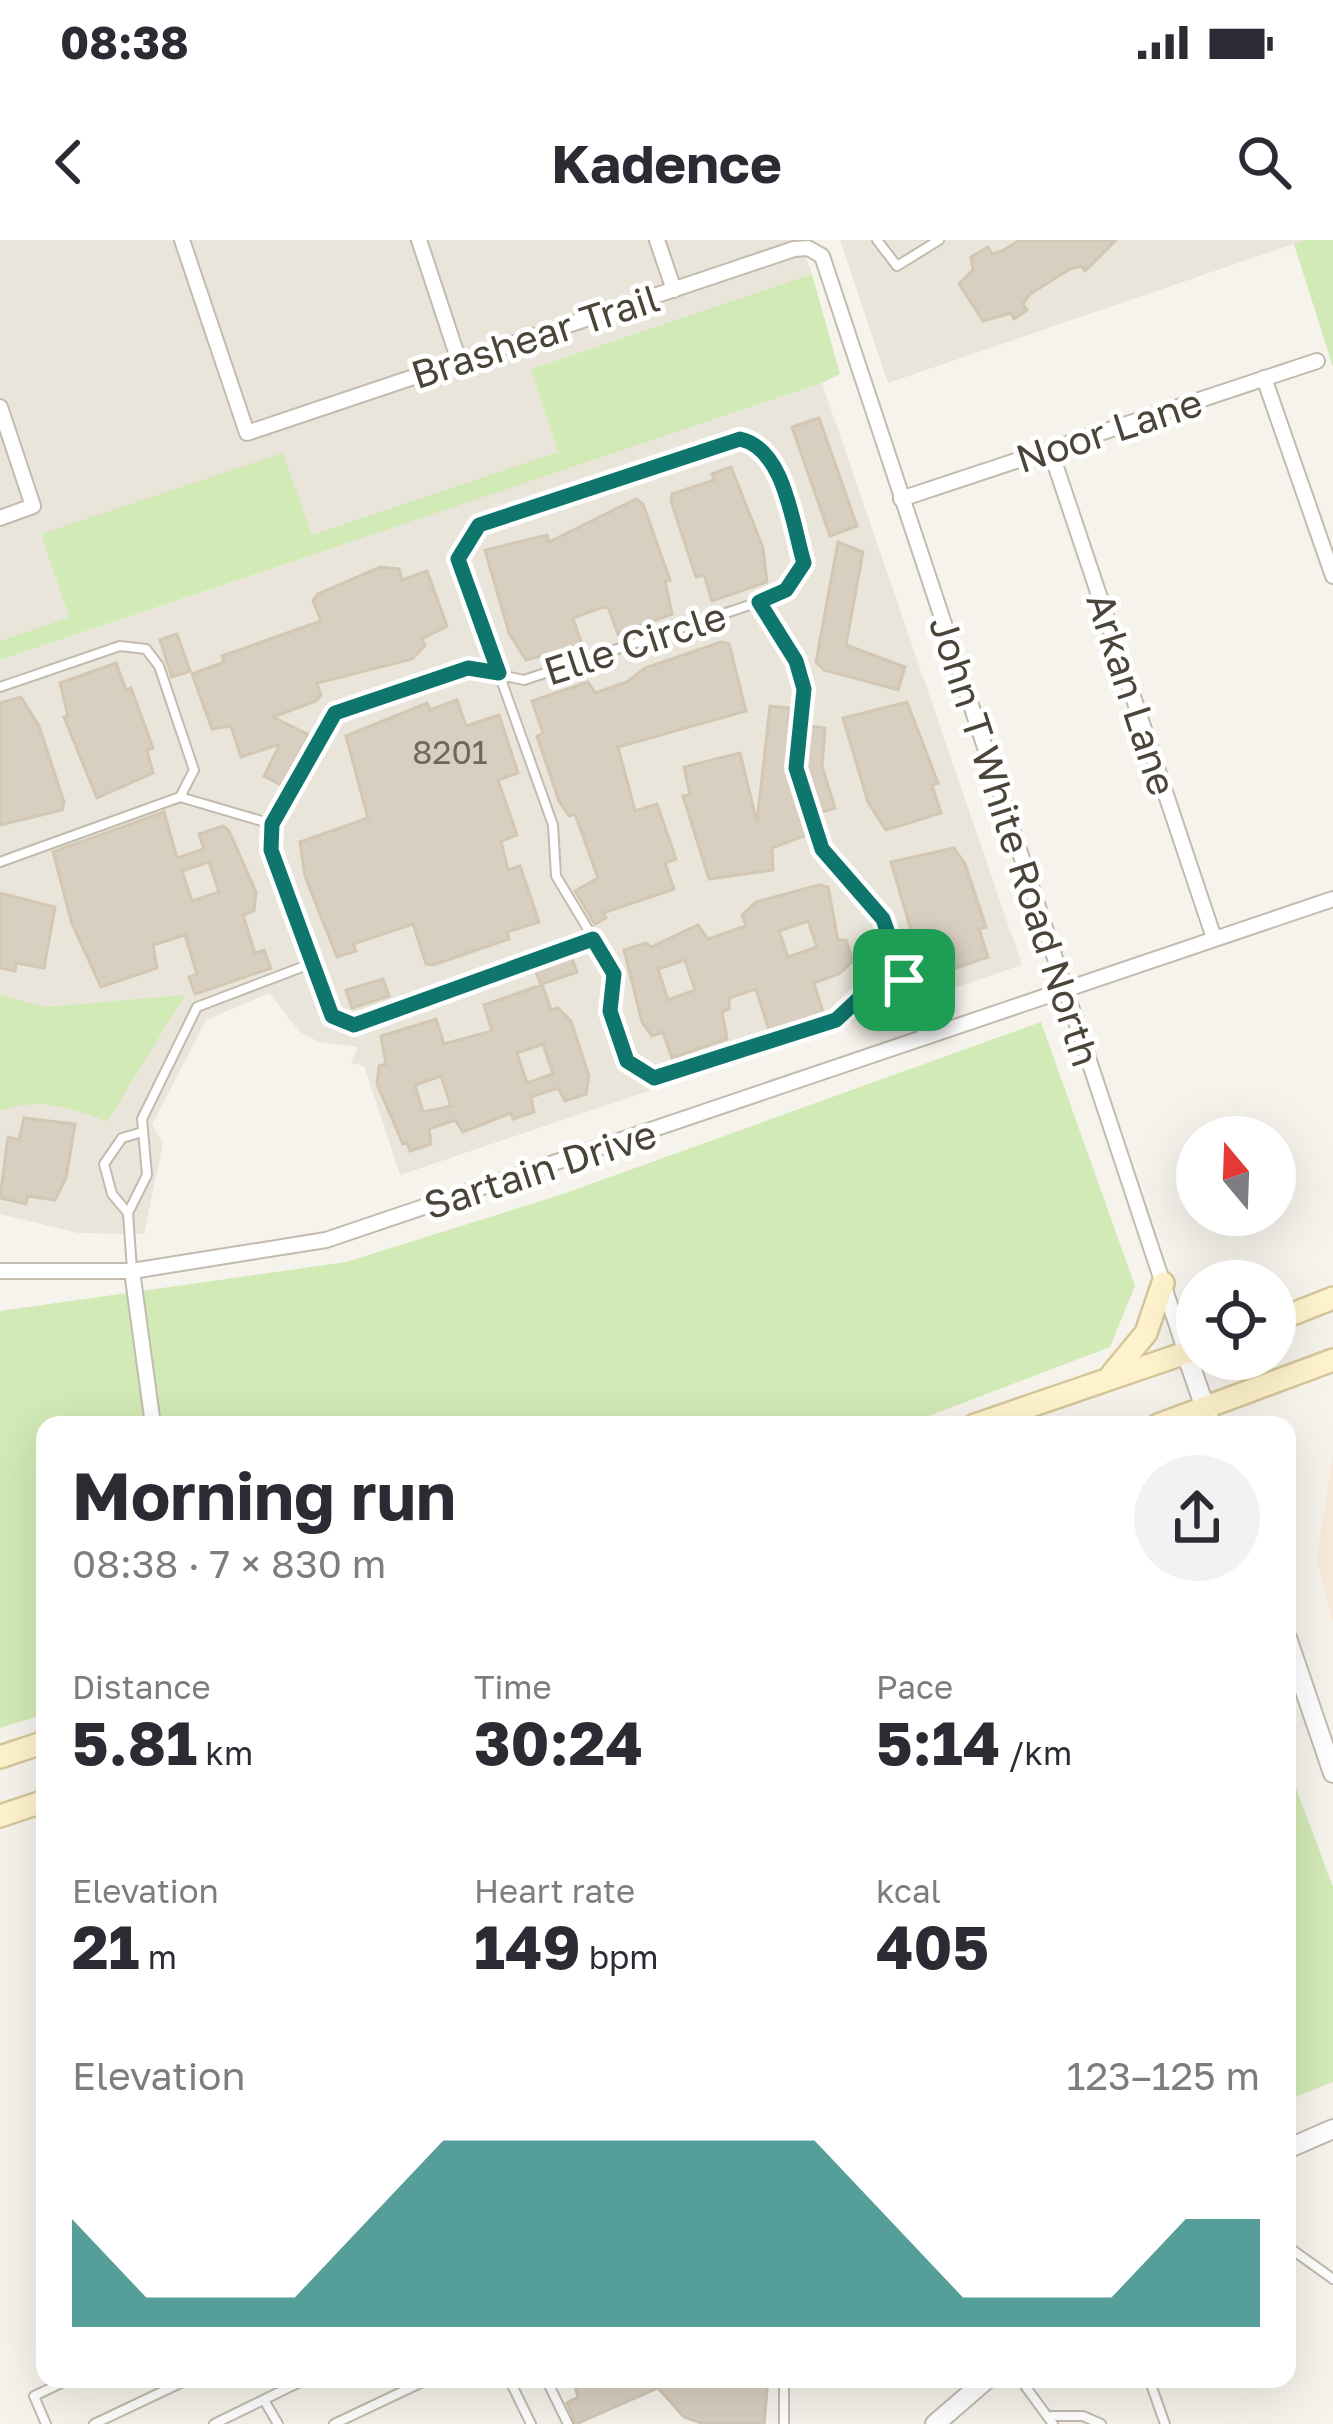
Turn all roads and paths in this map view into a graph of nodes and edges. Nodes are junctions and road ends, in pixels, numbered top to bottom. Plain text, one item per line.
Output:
1 (182, 240) edge
2 (418, 240) edge
3 (657, 240) edge
4 (877, 240) edge
5 (939, 240) edge
6 (822, 256) joint
7 (674, 290) junction
8 (1317, 361) dead end
9 (459, 362) junction
10 (1264, 378) junction
11 (0, 407) edge
12 (1050, 449) junction
13 (901, 499) junction
14 (0, 518) edge
15 (1333, 576) edge
16 (759, 602) junction
17 (499, 673) junction
18 (0, 687) edge
19 (180, 796) junction
20 (272, 824) junction
21 (0, 862) edge
22 (1333, 899) edge
23 (1214, 938) junction
24 (593, 939) junction
25 (310, 964) junction
26 (904, 980) junction
27 (1064, 987) junction
28 (923, 1037) junction
29 (139, 1133) junction
30 (128, 1213) junction
31 (0, 1270) edge
32 (132, 1271) junction
33 (1163, 1282) junction
34 (1333, 1298) edge
35 (1176, 1313) edge
36 (1296, 1313) edge
37 (1176, 1357) edge
38 (1333, 1360) edge
39 (1199, 1380) edge
40 (1105, 1381) junction
41 (152, 1416) edge
42 (1002, 1416) edge
43 (1208, 1416) edge
44 (1210, 1416) edge
45 (1296, 1664) edge
46 (36, 1745) edge
47 (0, 1757) edge
48 (1333, 1773) edge
49 (36, 1804) edge
50 (0, 1816) edge
51 (1333, 2129) edge
52 (1296, 2145) edge
53 (1296, 2252) edge
54 (1333, 2279) edge
55 (51, 2388) edge
56 (170, 2388) edge
57 (288, 2388) edge
58 (410, 2388) edge
59 (513, 2388) edge
60 (550, 2388) edge
61 (782, 2388) edge
62 (977, 2388) edge
63 (1027, 2388) edge
64 (1152, 2388) edge
65 (264, 2400) junction
66 (1053, 2420) edge
67 (46, 2424) edge
68 (94, 2424) edge
69 (214, 2424) edge
70 (278, 2424) edge
71 (334, 2424) edge
72 (531, 2424) edge
73 (568, 2424) edge
74 (784, 2424) edge
75 (935, 2424) edge
76 (1101, 2424) edge
77 (1165, 2424) edge

1 - 9 street, Brashear Trail
2 - 9 street
3 - 7 street
4 - 5 lane
6 - 7 street, Brashear Trail
6 - 13 street, John T White Road North
7 - 9 street, Brashear Trail
8 - 10 street, Noor Lane
10 - 12 street, Noor Lane
10 - 15 street
11 - 14 street
12 - 13 street, Noor Lane
12 - 23 street, Arkan Lane
13 - 27 street, John T White Road North
16 - 17 lane, Elle Circle
16 - 17 lane
16 - 26 lane
17 - 20 lane, Elle Circle
17 - 24 lane
18 - 19 lane
19 - 20 lane
19 - 21 lane
20 - 25 lane
22 - 23 street, Sartain Drive
23 - 27 street, Sartain Drive
24 - 25 lane
24 - 26 lane
25 - 29 lane
26 - 28 lane
27 - 28 street, Sartain Drive
27 - 33 street, John T White Road North
28 - 32 street, Sartain Drive
29 - 30 lane
29 - 30 lane
30 - 32 lane
31 - 32 street, Sartain Drive
32 - 41 street
33 - 35 street, John T White Road North
33 - 40 main road
34 - 36 main road
37 - 40 main road
38 - 44 main road
39 - 43 street, John T White Road North
40 - 42 main road
45 - 48 street
46 - 47 main road
49 - 50 main road
51 - 52 street
53 - 54 lane
55 - 67 lane
56 - 68 lane
57 - 65 lane
58 - 71 lane
59 - 72 lane
60 - 73 lane
61 - 74 lane
62 - 75 street
63 - 66 lane
64 - 77 lane
65 - 69 lane
65 - 70 lane
66 - 76 lane

